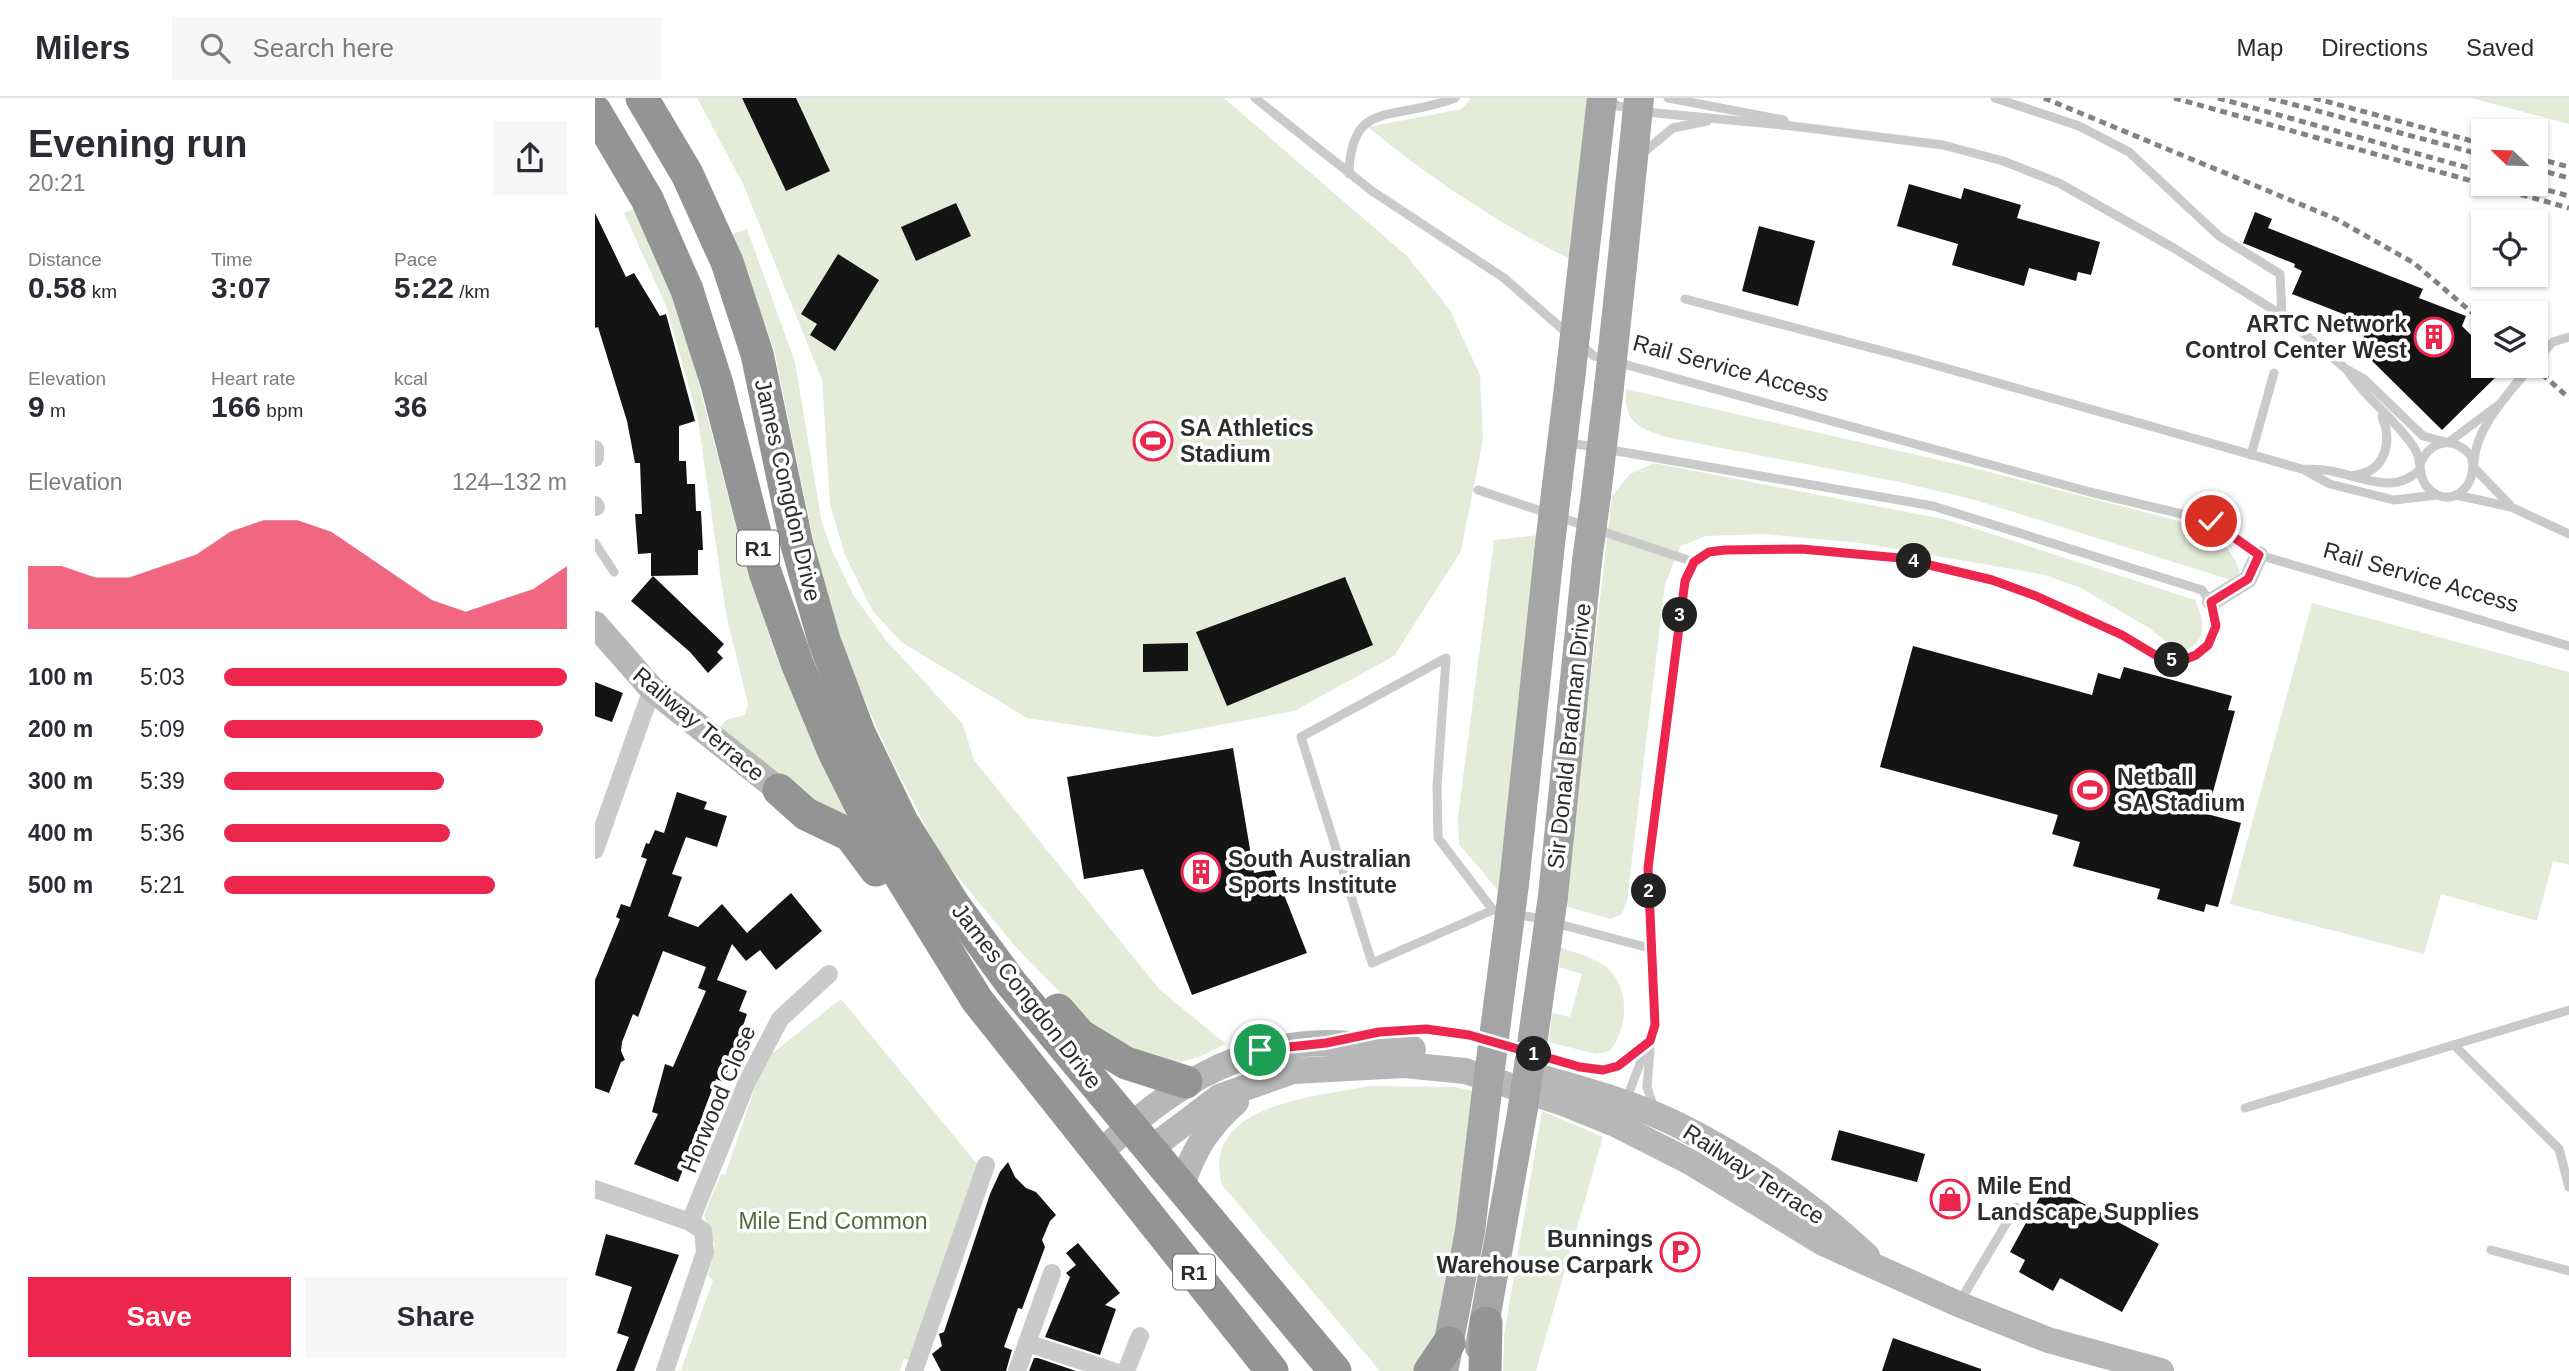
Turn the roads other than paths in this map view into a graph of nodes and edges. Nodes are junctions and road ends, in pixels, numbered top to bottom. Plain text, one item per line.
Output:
1 (642, 98) edge
2 (1255, 98) edge
3 (1455, 98) edge
4 (1603, 98) edge
5 (1668, 98) edge
6 (1995, 98) edge
7 (1400, 101) dead end
8 (1638, 104) edge
9 (595, 111) edge
10 (1358, 119) dead end
11 (1723, 119) junction
12 (1819, 129) junction
13 (1349, 174) junction
14 (1631, 175) junction
15 (1685, 299) dead end
16 (2282, 315) junction
17 (2569, 337) edge
18 (2548, 347) edge
19 (2346, 369) junction
20 (2274, 373) dead end
21 (2521, 378) edge
22 (2501, 403) junction
23 (2375, 404) junction
24 (1562, 442) junction
25 (2447, 442) junction
26 (595, 449) edge
27 (1601, 449) junction
28 (2251, 455) junction
29 (595, 458) edge
30 (2420, 467) junction
31 (2474, 467) junction
32 (2302, 468) junction
33 (2350, 475) junction
34 (1478, 490) dead end
35 (2438, 495) junction
36 (2456, 495) junction
37 (2511, 506) junction
38 (2569, 534) edge
39 (595, 543) edge
40 (2259, 555) junction
41 (1694, 562) junction
42 (614, 572) dead end
43 (2211, 602) junction
44 (595, 624) edge
45 (2569, 646) edge
46 (652, 689) junction
47 (779, 790) joint
48 (595, 849) edge
49 (1493, 910) junction
50 (975, 934) junction
51 (1653, 948) junction
52 (957, 970) junction
53 (829, 974) dead end
54 (2569, 1010) edge
55 (1650, 1041) junction
56 (1326, 1043) junction
57 (2454, 1045) junction
58 (1261, 1080) junction
59 (1186, 1082) junction
60 (2245, 1108) dead end
61 (1620, 1114) junction
62 (1657, 1116) junction
63 (1139, 1138) junction
64 (1108, 1163) junction
65 (986, 1165) dead end
66 (1181, 1186) junction
67 (2569, 1187) edge
68 (595, 1189) edge
69 (2015, 1206) dead end
70 (690, 1222) junction
71 (2491, 1250) dead end
72 (2569, 1271) edge
73 (1052, 1273) dead end
74 (1887, 1273) junction
75 (1958, 1304) junction
76 (1486, 1323) junction
77 (1140, 1336) dead end
78 (1027, 1343) junction
79 (1446, 1357) edge
80 (1326, 1360) edge
81 (2108, 1364) edge
82 (665, 1371) edge
83 (914, 1371) edge
84 (1017, 1371) edge
85 (1113, 1371) edge
86 (1126, 1371) edge
87 (1272, 1371) edge
88 (1352, 1371) edge
89 (1430, 1371) edge
90 (1475, 1371) edge
91 (1485, 1371) edge
92 (2161, 1371) edge

1 - 50 highway, James Congdon Drive / R1
2 - 13 lane, Rail Service Access
3 - 7 lane
4 - 8 lane
4 - 24 main road, Sir Donald Bradman Drive, bridge
5 - 12 lane
6 - 16 lane
8 - 11 lane
8 - 14 main road, Sir Donald Bradman Drive
9 - 52 highway, James Congdon Drive / R1
10 - 13 lane
11 - 12 lane
11 - 14 lane
12 - 16 lane
13 - 40 lane, Rail Service Access
14 - 27 main road, Sir Donald Bradman Drive, bridge
15 - 28 lane
16 - 19 lane
17 - 18 lane
19 - 23 lane
19 - 25 lane
20 - 28 lane
21 - 22 lane
22 - 25 lane
22 - 31 lane
23 - 30 lane
23 - 33 lane
24 - 27 lane
24 - 79 main road, Sir Donald Bradman Drive, bridge
25 - 30 lane
25 - 31 lane
26 - 29 street
27 - 43 lane
27 - 76 main road, Sir Donald Bradman Drive, bridge
28 - 32 lane
30 - 33 lane
30 - 35 lane
31 - 36 lane
31 - 37 lane
32 - 33 lane
32 - 35 lane
34 - 41 lane
35 - 36 lane
36 - 37 lane
37 - 38 lane
39 - 42 lane
40 - 43 street
40 - 45 lane, Rail Service Access
41 - 43 lane
41 - 51 lane
44 - 46 main road, Railway Terrace
46 - 47 main road, Railway Terrace
46 - 48 street
47 - 52 highway
49 - 49 lane
49 - 51 lane
50 - 59 highway
50 - 63 highway, James Congdon Drive / R1
51 - 55 lane
52 - 64 highway, James Congdon Drive / R1
53 - 70 street, Horwood Close
54 - 57 lane
55 - 56 lane
55 - 61 lane
55 - 62 lane
56 - 59 main road, Railway Terrace
56 - 61 main road, Railway Terrace
57 - 60 lane
57 - 67 lane
58 - 61 main road, Railway Terrace
58 - 63 main road, Railway Terrace
58 - 66 main road
59 - 63 main road, Railway Terrace
61 - 62 main road, Railway Terrace
61 - 74 main road, Railway Terrace
62 - 74 main road, Railway Terrace
63 - 64 highway
63 - 66 highway, James Congdon Drive / R1
64 - 87 highway, James Congdon Drive / R1
65 - 83 street
66 - 80 highway, James Congdon Drive / R1
68 - 70 street
69 - 75 lane
70 - 82 street
71 - 72 lane
73 - 78 street
74 - 75 main road, Railway Terrace
75 - 81 main road, Railway Terrace
76 - 90 main road, Sir Donald Bradman Drive
76 - 91 highway
77 - 86 street
78 - 84 street
78 - 85 street
79 - 89 highway
80 - 88 highway, James Congdon Drive
81 - 92 main road, Railway Terrace

